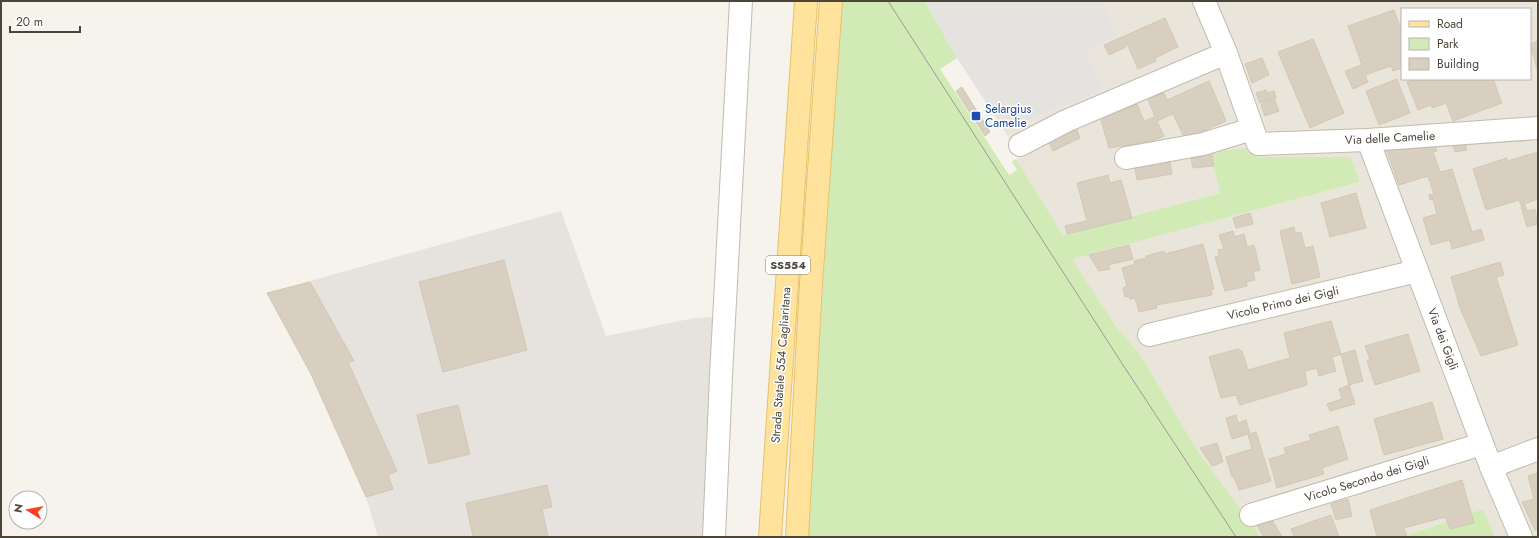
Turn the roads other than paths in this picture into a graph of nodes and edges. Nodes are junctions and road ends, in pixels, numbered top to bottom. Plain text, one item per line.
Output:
1 (741, 1) edge
2 (806, 1) edge
3 (831, 1) edge
4 (1204, 1) edge
5 (1226, 53) junction
6 (1538, 128) edge
7 (1252, 129) junction
8 (1368, 140) junction
9 (1020, 145) dead end
10 (1126, 158) dead end
11 (1417, 271) junction
12 (1149, 335) dead end
13 (1482, 444) junction
14 (1538, 449) edge
15 (1491, 467) junction
16 (1251, 514) dead end
17 (770, 533) edge
18 (797, 534) edge
19 (714, 537) edge
20 (1521, 537) edge

1 - 19 street
2 - 17 main road, Strada Statale 554 Cagliaritana / SS554
3 - 18 main road, Strada Statale 554 Cagliaritana / SS554
4 - 5 street, Via delle Camelie
5 - 7 street, Via delle Camelie
5 - 9 street
6 - 8 street, Via delle Camelie
7 - 8 street, Via delle Camelie
7 - 10 street
8 - 11 street, Via dei Gigli
11 - 12 street, Vicolo Primo dei Gigli
11 - 13 street, Via dei Gigli
13 - 15 street, Via dei Gigli
13 - 16 street, Vicolo Secondo dei Gigli
14 - 15 street
15 - 20 street, Via dei Gigli

